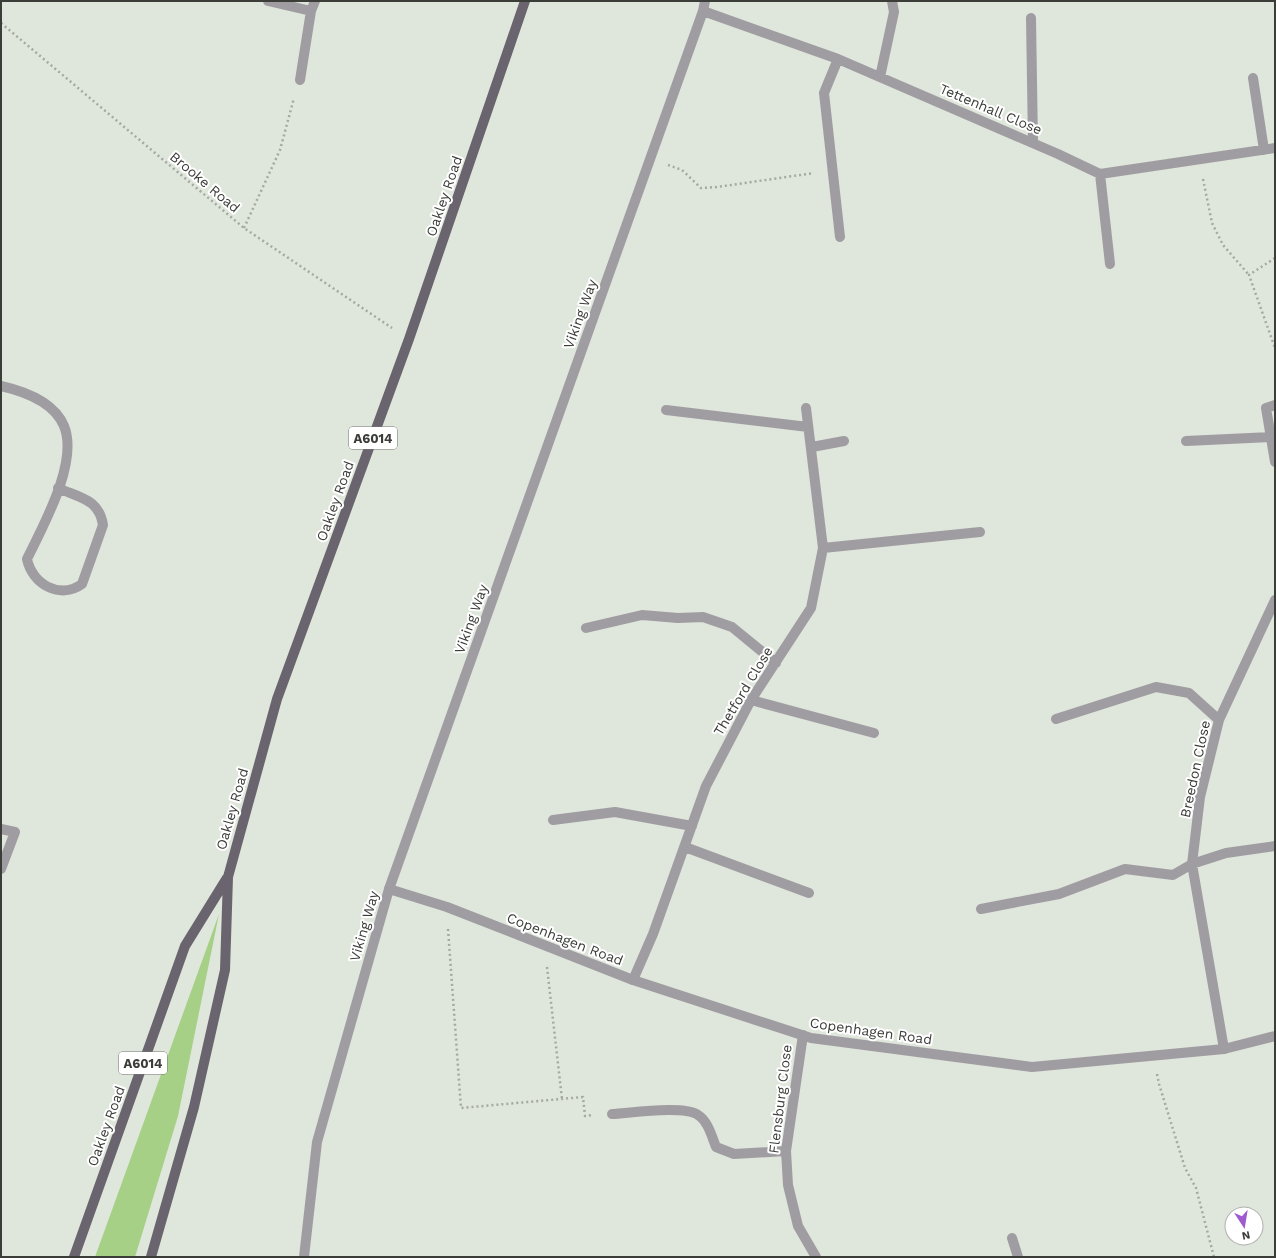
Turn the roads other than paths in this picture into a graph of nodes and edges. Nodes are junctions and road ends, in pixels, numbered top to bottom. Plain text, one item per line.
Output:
1 (268, 1) edge
2 (315, 1) edge
3 (525, 1) edge
4 (892, 1) edge
5 (704, 6) edge
6 (311, 11) junction
7 (1031, 18) dead end
8 (838, 59) junction
9 (880, 77) junction
10 (1253, 78) dead end
11 (300, 80) road end
12 (1034, 143) junction
13 (1275, 148) edge
14 (1264, 150) junction
15 (1100, 174) junction
16 (840, 237) dead end
17 (1110, 264) dead end
18 (1, 386) edge
19 (1271, 406) edge
20 (806, 408) dead end
21 (666, 410) dead end
22 (808, 427) junction
23 (1271, 437) junction
24 (844, 441) dead end
25 (1186, 441) dead end
26 (812, 447) junction
27 (1275, 462) edge
28 (58, 488) junction
29 (980, 532) dead end
30 (823, 548) junction
31 (1275, 600) edge
32 (586, 628) dead end
33 (776, 662) junction
34 (751, 700) junction
35 (1056, 719) dead end
36 (1220, 720) junction
37 (874, 733) dead end
38 (553, 820) dead end
39 (692, 826) junction
40 (1, 829) edge
41 (1275, 846) edge
42 (686, 847) junction
43 (1192, 864) junction
44 (1, 869) edge
45 (228, 877) junction
46 (389, 889) junction
47 (809, 893) dead end
48 (981, 909) dead end
49 (633, 980) junction
50 (803, 1035) junction
51 (1275, 1036) edge
52 (1224, 1049) junction
53 (612, 1114) road end
54 (786, 1151) junction
55 (1012, 1238) dead end
56 (74, 1257) edge
57 (151, 1257) edge
58 (304, 1257) edge
59 (816, 1257) edge
60 (1018, 1257) edge

1 - 6 street
2 - 6 street
3 - 45 main road, Oakley Road / A6014
4 - 9 street
5 - 8 street, Tettenhall Close
5 - 46 street, Viking Way
6 - 11 street
7 - 12 street
8 - 9 street, Tettenhall Close
8 - 16 street
9 - 12 street, Tettenhall Close
10 - 14 street
12 - 15 street, Tettenhall Close
13 - 14 street
14 - 15 street
15 - 17 street
18 - 28 street
19 - 23 street
20 - 22 street, Thetford Close
21 - 22 street
22 - 26 street, Thetford Close
23 - 25 street
23 - 27 street
24 - 26 street
26 - 30 street, Thetford Close
28 - 28 street
29 - 30 street
30 - 33 street, Thetford Close
31 - 36 street, Breedon Close
32 - 33 street
33 - 34 street, Thetford Close
34 - 37 street
34 - 39 street, Thetford Close
35 - 36 street
36 - 43 street, Breedon Close
38 - 39 street
39 - 42 street, Thetford Close
40 - 44 street
41 - 43 street
42 - 47 street
42 - 49 street, Thetford Close
43 - 48 street
43 - 52 street, Breedon Close
45 - 56 main road, Oakley Road / A6014
45 - 57 main road, Oakley Road / A6014
46 - 49 street, Copenhagen Road
46 - 58 street, Viking Way
49 - 50 street, Copenhagen Road
50 - 52 street, Copenhagen Road
50 - 54 street, Flensburg Close
51 - 52 street, Copenhagen Road
53 - 54 street
54 - 59 street, Flensburg Close
55 - 60 street

